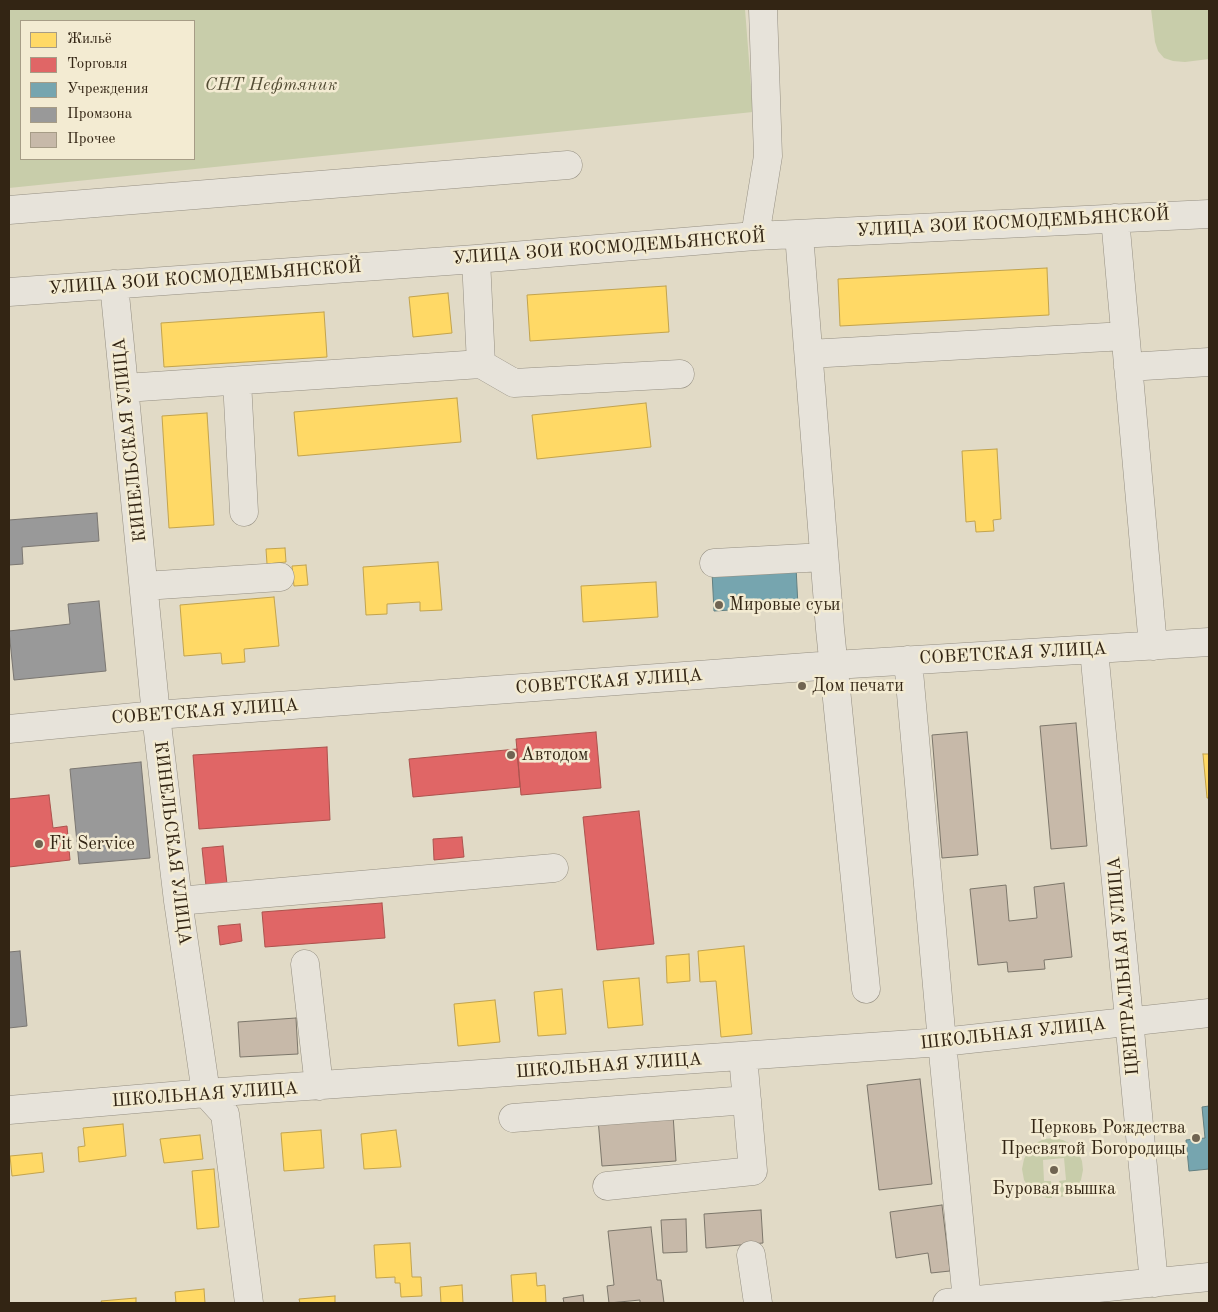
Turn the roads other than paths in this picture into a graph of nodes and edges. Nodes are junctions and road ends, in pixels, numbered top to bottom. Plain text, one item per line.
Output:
1 (763, 9) edge
2 (568, 166) dead end
3 (9, 210) edge
4 (1209, 214) edge
5 (1115, 218) junction
6 (799, 234) junction
7 (755, 236) junction
8 (476, 259) junction
9 (114, 284) junction
10 (9, 292) edge
11 (1125, 336) junction
12 (809, 354) junction
13 (1209, 362) edge
14 (481, 364) junction
15 (1128, 367) junction
16 (680, 374) dead end
17 (237, 381) junction
18 (125, 388) junction
19 (244, 512) dead end
20 (824, 556) junction
21 (714, 563) dead end
22 (280, 578) dead end
23 (144, 586) junction
24 (1209, 642) edge
25 (1153, 646) junction
26 (1094, 650) junction
27 (908, 660) junction
28 (834, 665) junction
29 (156, 716) junction
30 (9, 729) edge
31 (554, 868) dead end
32 (178, 901) junction
33 (305, 964) dead end
34 (866, 989) dead end
35 (1209, 1013) edge
36 (1130, 1021) junction
37 (942, 1042) junction
38 (743, 1056) junction
39 (319, 1086) junction
40 (206, 1094) junction
41 (747, 1100) junction
42 (9, 1110) edge
43 (513, 1118) dead end
44 (608, 1186) dead end
45 (752, 1255) dead end
46 (1209, 1277) edge
47 (1154, 1283) junction
48 (1063, 1298) edge
49 (957, 1302) edge
50 (249, 1303) edge
51 (758, 1303) edge

1 - 7 street
2 - 3 street
4 - 5 street, УЛИЦА ЗОИ КОСМОДЕМЬЯНСКОЙ
5 - 6 street, УЛИЦА ЗОИ КОСМОДЕМЬЯНСКОЙ
5 - 11 street
6 - 7 street, УЛИЦА ЗОИ КОСМОДЕМЬЯНСКОЙ
6 - 12 street
7 - 8 street, УЛИЦА ЗОИ КОСМОДЕМЬЯНСКОЙ
8 - 9 street, УЛИЦА ЗОИ КОСМОДЕМЬЯНСКОЙ
8 - 14 street
9 - 10 street, УЛИЦА ЗОИ КОСМОДЕМЬЯНСКОЙ
9 - 18 street, КИНЕЛЬСКАЯ УЛИЦА
11 - 12 street
11 - 15 street
12 - 20 street
13 - 15 street
14 - 16 street
14 - 17 street
15 - 25 street
17 - 18 street
17 - 19 street
18 - 23 street, КИНЕЛЬСКАЯ УЛИЦА
20 - 21 street
20 - 28 street
22 - 23 street
23 - 29 street, КИНЕЛЬСКАЯ УЛИЦА
24 - 25 street, СОВЕТСКАЯ УЛИЦА
25 - 26 street, СОВЕТСКАЯ УЛИЦА
26 - 27 street, СОВЕТСКАЯ УЛИЦА
26 - 36 street, ЦЕНТРАЛЬНАЯ УЛИЦА
27 - 28 street, СОВЕТСКАЯ УЛИЦА
27 - 37 street
28 - 29 street, СОВЕТСКАЯ УЛИЦА
28 - 34 street
29 - 30 street, СОВЕТСКАЯ УЛИЦА
29 - 32 street, КИНЕЛЬСКАЯ УЛИЦА
31 - 32 street
32 - 40 street, КИНЕЛЬСКАЯ УЛИЦА
33 - 39 street
35 - 36 street, ШКОЛЬНАЯ УЛИЦА
36 - 37 street, ШКОЛЬНАЯ УЛИЦА
36 - 47 street, ЦЕНТРАЛЬНАЯ УЛИЦА
37 - 38 street, ШКОЛЬНАЯ УЛИЦА
37 - 49 street
38 - 39 street, ШКОЛЬНАЯ УЛИЦА
38 - 41 street
39 - 40 street, ШКОЛЬНАЯ УЛИЦА
40 - 42 street, ШКОЛЬНАЯ УЛИЦА
40 - 50 street
41 - 43 street
41 - 44 street
45 - 51 street
46 - 47 street
47 - 48 street
48 - 49 street

